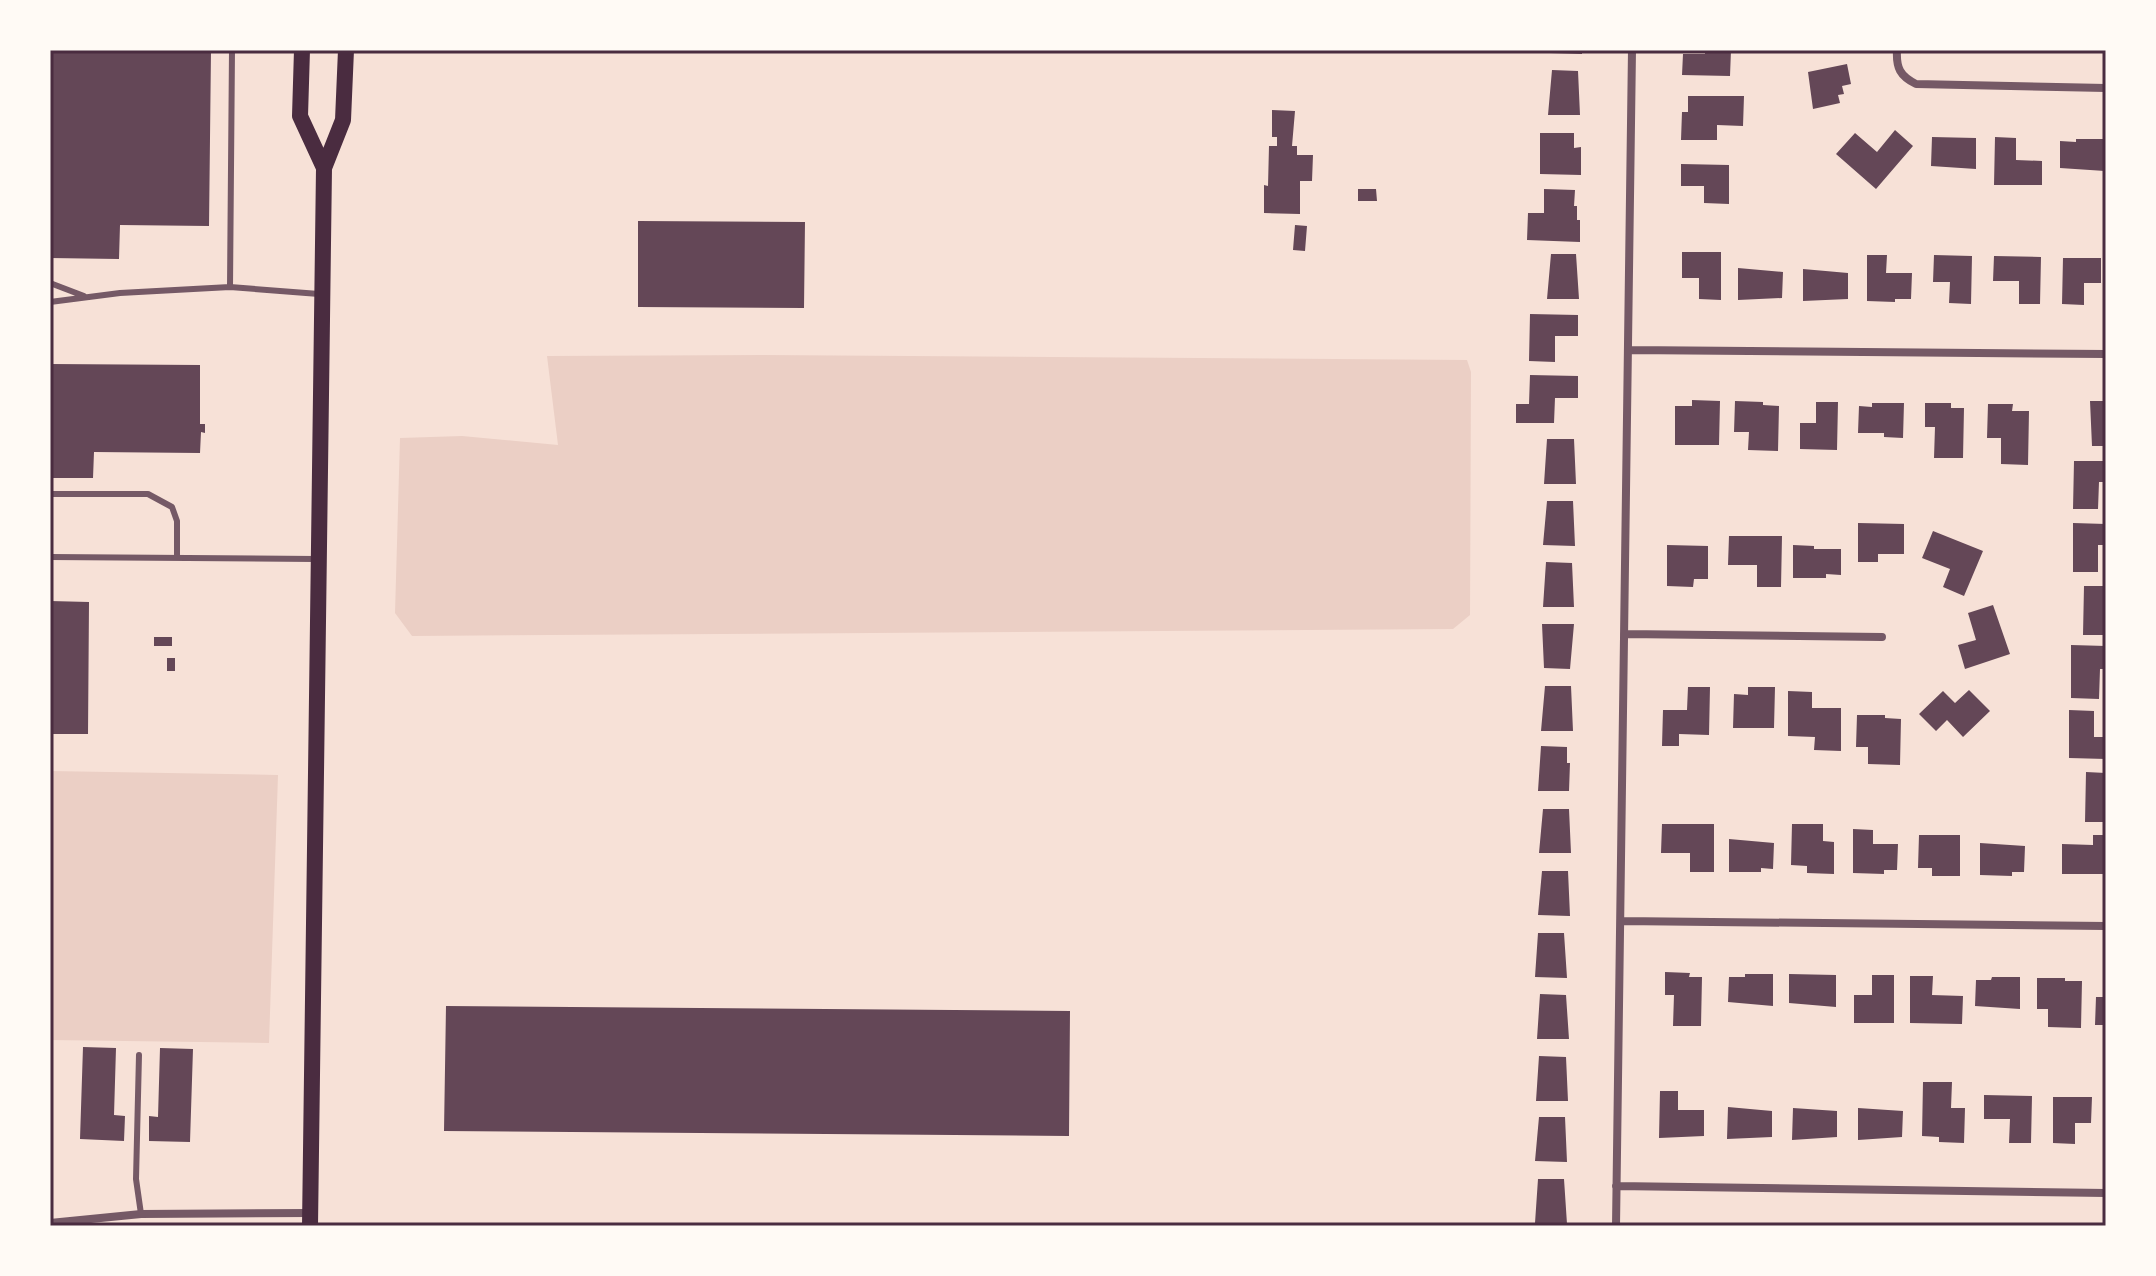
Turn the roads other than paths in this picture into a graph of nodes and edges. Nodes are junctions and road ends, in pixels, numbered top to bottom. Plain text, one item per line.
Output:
1 (232, 50) edge
2 (302, 50) edge
3 (346, 50) edge
4 (1632, 50) edge
5 (1897, 50) edge
6 (2106, 88) edge
7 (324, 168) junction
8 (50, 283) edge
9 (230, 287) junction
10 (322, 295) junction
11 (87, 298) junction
12 (50, 302) edge
13 (1628, 350) junction
14 (2106, 354) edge
15 (50, 494) edge
16 (50, 557) edge
17 (177, 558) junction
18 (319, 560) junction
19 (1624, 634) junction
20 (1882, 637) dead end
21 (1621, 921) junction
22 (2106, 926) edge
23 (139, 1055) dead end
24 (1616, 1186) junction
25 (2106, 1193) edge
26 (141, 1214) junction
27 (310, 1220) edge
28 (50, 1223) edge
29 (141, 1226) edge
30 (1616, 1226) edge

1 - 9 lane
2 - 7 main road
3 - 7 main road
4 - 13 street
5 - 6 street
7 - 10 main road
8 - 11 lane
9 - 10 lane
9 - 11 lane
10 - 18 main road
11 - 12 lane
13 - 14 street
13 - 19 street
15 - 17 lane
16 - 17 lane
17 - 18 lane
18 - 27 main road
19 - 20 street
19 - 21 street
21 - 22 street
21 - 24 street
23 - 26 lane
24 - 25 street
24 - 30 street
26 - 27 street
26 - 28 street
26 - 29 street

